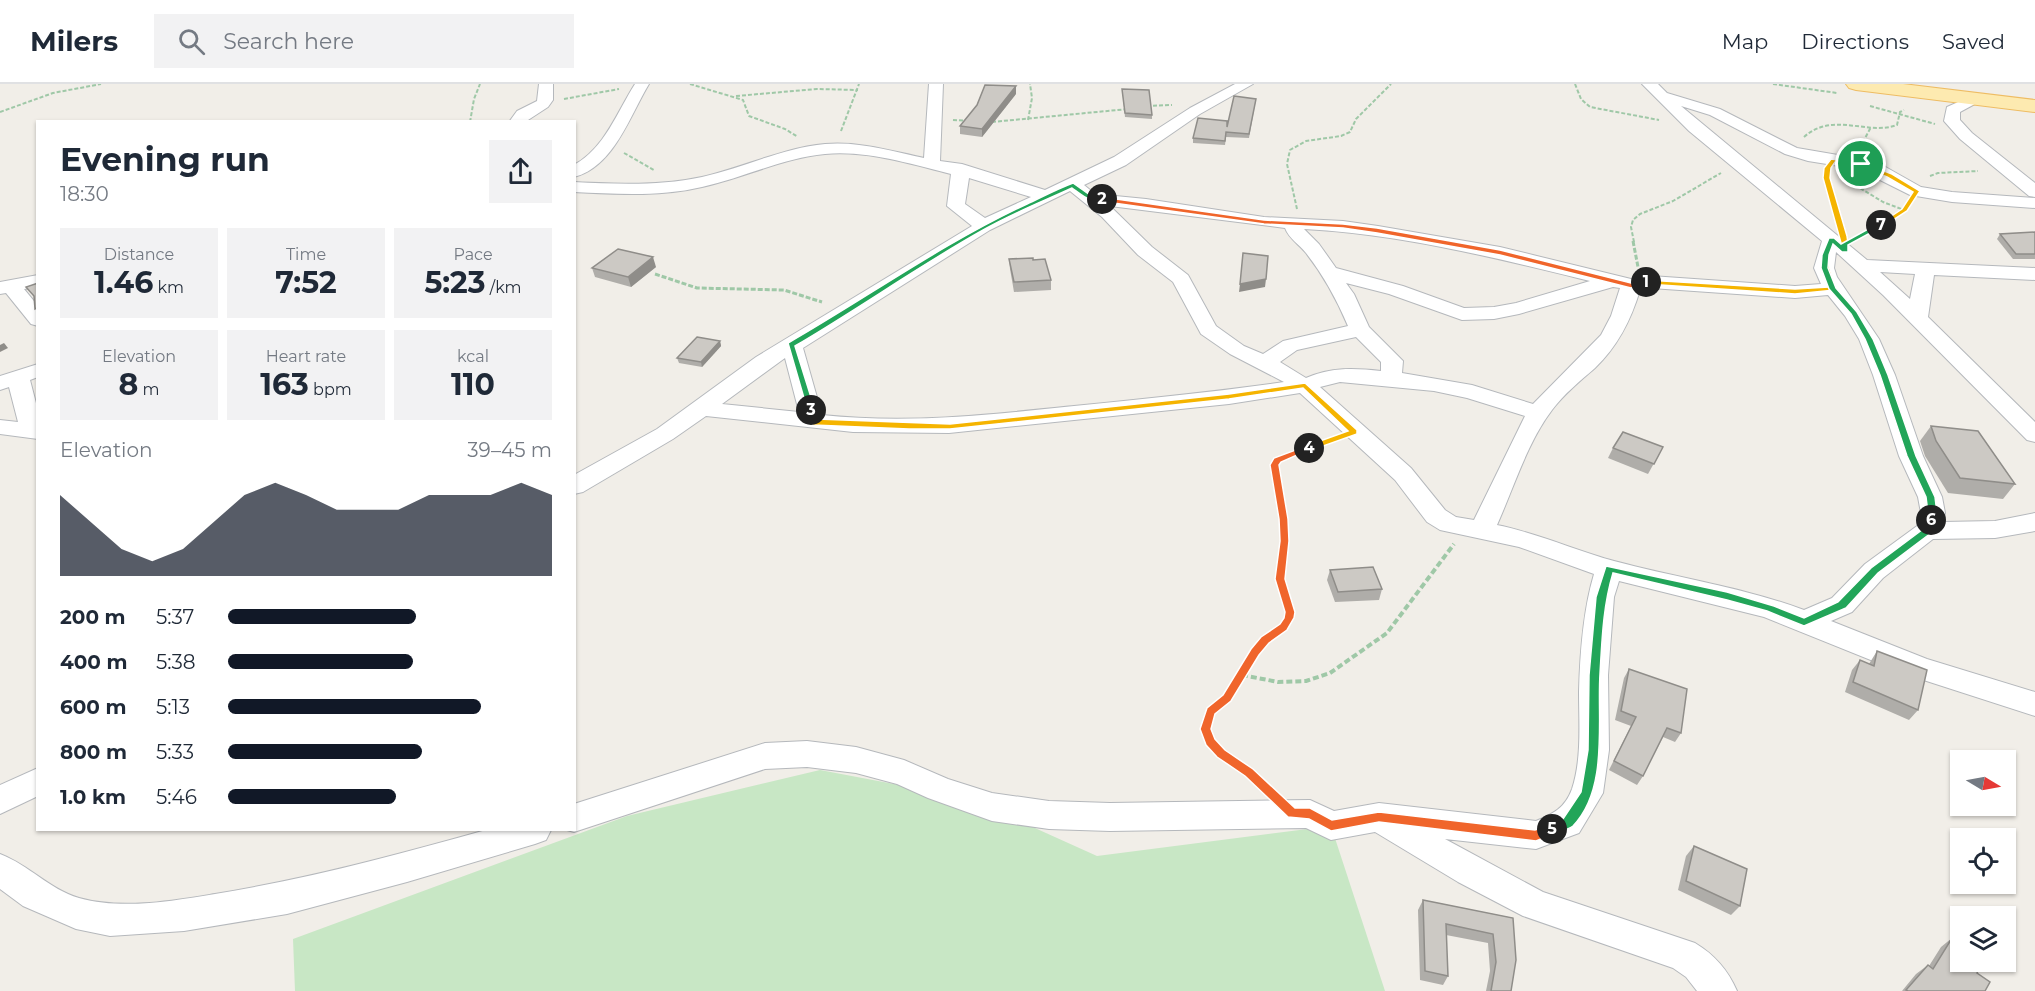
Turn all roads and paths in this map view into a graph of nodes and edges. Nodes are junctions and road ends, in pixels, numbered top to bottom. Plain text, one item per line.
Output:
1 (101, 84) edge
2 (479, 84) edge
3 (546, 84) edge
4 (658, 84) edge
5 (690, 84) edge
6 (859, 84) edge
7 (936, 84) edge
8 (1030, 84) edge
9 (1246, 84) edge
10 (1390, 84) edge
11 (1575, 84) edge
12 (1856, 84) edge
13 (639, 88) edge
14 (858, 90) junction
15 (1655, 90) edge
16 (734, 96) junction
17 (1976, 99) junction
18 (543, 104) junction
19 (1206, 105) junction
20 (2035, 106) edge
21 (1140, 107) edge
22 (1129, 108) edge
23 (1906, 109) dead end
24 (0, 112) edge
25 (934, 118) junction
26 (470, 120) edge
27 (518, 120) edge
28 (1028, 120) junction
29 (975, 121) edge
30 (986, 122) edge
31 (1695, 128) junction
32 (603, 147) junction
33 (836, 148) junction
34 (1808, 156) junction
35 (1737, 163) junction
36 (932, 164) junction
37 (1831, 164) junction
38 (956, 168) junction
39 (576, 171) edge
40 (2008, 171) junction
41 (684, 186) junction
42 (576, 187) edge
43 (1082, 192) junction
44 (2035, 192) edge
45 (1923, 193) junction
46 (1048, 197) junction
47 (2035, 203) edge
48 (1905, 210) junction
49 (1292, 224) junction
50 (984, 226) junction
51 (1840, 245) junction
52 (1862, 265) junction
53 (1926, 267) junction
54 (1331, 273) junction
55 (654, 274) dead end
56 (2035, 274) edge
57 (36, 281) edge
58 (1627, 283) junction
59 (6, 287) edge
60 (1833, 289) junction
61 (851, 310) junction
62 (36, 318) edge
63 (1918, 319) junction
64 (1360, 330) junction
65 (791, 345) junction
66 (1257, 360) junction
67 (19, 377) edge
68 (1391, 378) junction
69 (1305, 386) junction
70 (1229, 397) junction
71 (702, 409) junction
72 (1538, 413) junction
73 (813, 422) junction
74 (0, 427) edge
75 (34, 431) edge
76 (1354, 432) junction
77 (2035, 435) edge
78 (576, 484) edge
79 (2035, 522) edge
80 (1473, 530) junction
81 (1928, 530) junction
82 (1609, 569) junction
83 (1804, 622) junction
84 (1242, 675) junction
85 (2035, 704) edge
86 (36, 782) edge
87 (0, 800) edge
88 (1293, 813) junction
89 (576, 817) edge
90 (1379, 817) junction
91 (532, 831) edge
92 (0, 869) edge
93 (1719, 991) edge

1 - 24 path
2 - 26 path
3 - 18 street
4 - 13 street
5 - 16 path
6 - 14 path
7 - 25 street
8 - 28 path
9 - 19 street
10 - 49 path
11 - 31 path
12 - 17 main road
13 - 18 path
13 - 32 street
14 - 16 path
14 - 33 path
15 - 31 street
15 - 34 street
16 - 33 path
17 - 20 main road
17 - 40 street
18 - 27 street
19 - 21 path
19 - 43 street
22 - 28 path
23 - 34 path
25 - 29 path
25 - 36 street
28 - 30 path
31 - 35 street
32 - 39 street
32 - 41 path
33 - 36 street
33 - 41 street
34 - 37 street
35 - 51 street
35 - 58 path
36 - 38 street
37 - 45 street
37 - 48 path
37 - 51 path
38 - 46 street
38 - 50 street
40 - 44 street
40 - 45 path
41 - 42 street
43 - 46 street
43 - 49 street
43 - 66 street
45 - 47 street
45 - 48 path
46 - 50 street
48 - 51 path
49 - 54 street
49 - 58 street
50 - 61 street
51 - 52 street
51 - 60 street
52 - 53 street
52 - 63 street
53 - 56 street
53 - 63 street
54 - 58 street
54 - 64 street
55 - 61 path
57 - 59 street
58 - 60 street
58 - 72 street
59 - 62 street
60 - 81 street
61 - 65 street
63 - 77 street
64 - 66 street
64 - 68 street
65 - 71 street
65 - 73 street
66 - 69 street
66 - 70 street
67 - 75 street
68 - 69 street
68 - 72 street
69 - 70 street
69 - 76 street
70 - 73 street
71 - 73 street
71 - 78 street
72 - 80 street
74 - 75 street
76 - 80 street
76 - 84 path
79 - 81 street
80 - 82 street
80 - 84 path
81 - 83 street
82 - 83 street
82 - 90 street
83 - 85 street
84 - 88 path
86 - 87 street
88 - 89 street
88 - 90 street
90 - 93 street
91 - 92 street

